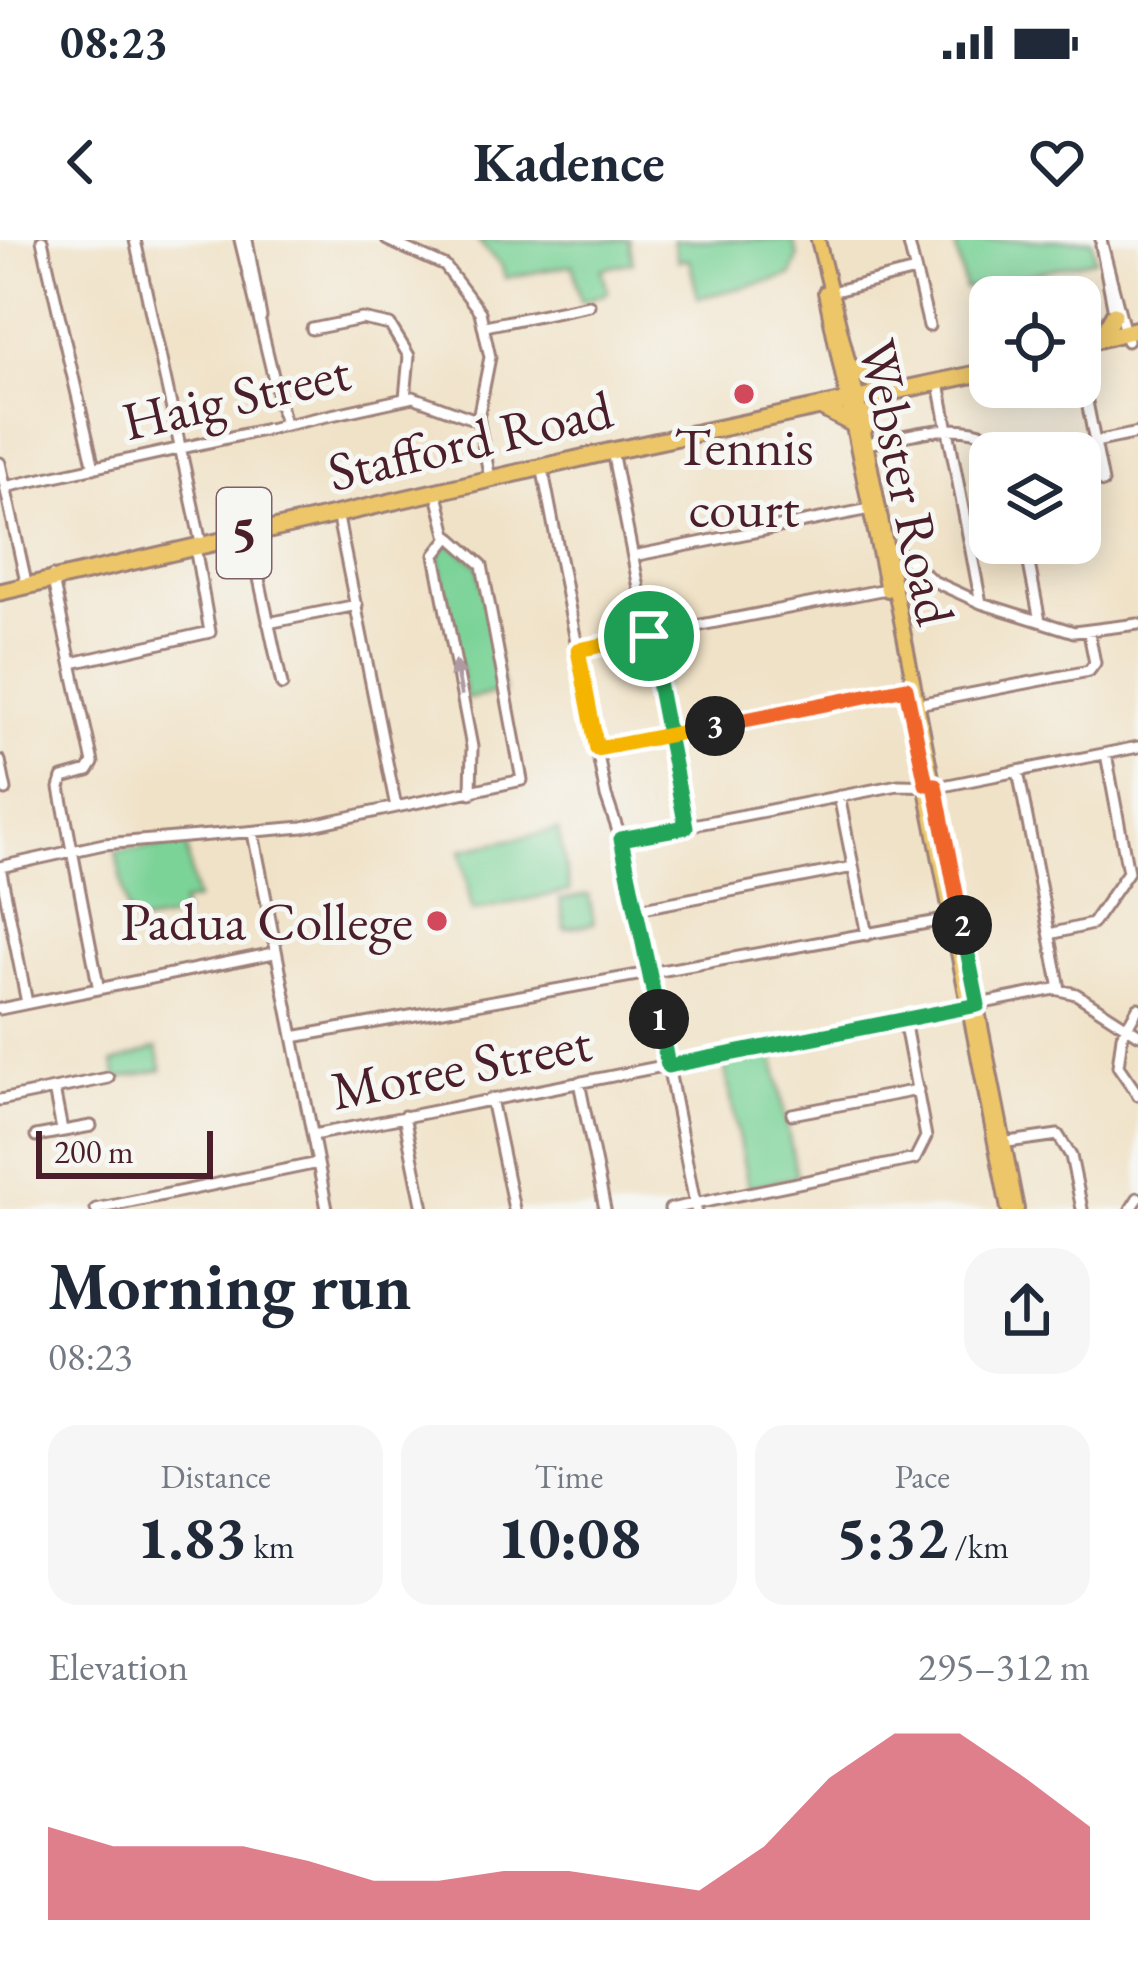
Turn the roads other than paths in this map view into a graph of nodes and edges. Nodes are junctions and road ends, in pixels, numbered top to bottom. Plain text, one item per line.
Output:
1 (42, 240) edge
2 (135, 240) edge
3 (244, 240) edge
4 (387, 240) edge
5 (818, 240) edge
6 (908, 240) edge
7 (1101, 240) edge
8 (915, 271) junction
9 (829, 291) junction
10 (589, 304) dead end
11 (1117, 312) junction
12 (485, 326) junction
13 (929, 326) dead end
14 (312, 328) dead end
15 (1129, 334) edge
16 (1101, 338) joint
17 (850, 366) junction
18 (969, 372) edge
19 (969, 373) edge
20 (939, 382) junction
21 (880, 391) junction
22 (405, 398) junction
23 (852, 398) junction
24 (824, 409) junction
25 (478, 421) junction
26 (285, 425) junction
27 (722, 426) junction
28 (948, 428) junction
29 (861, 432) junction
30 (969, 433) edge
31 (1138, 433) edge
32 (1101, 441) edge
33 (181, 448) junction
34 (613, 451) junction
35 (0, 463) edge
36 (542, 466) junction
37 (94, 468) junction
38 (1101, 476) edge
39 (490, 478) junction
40 (1102, 482) dead end
41 (436, 491) junction
42 (4, 492) edge
43 (870, 509) junction
44 (337, 513) junction
45 (249, 532) junction
46 (450, 536) junction
47 (198, 543) junction
48 (884, 552) junction
49 (633, 556) junction
50 (1028, 564) edge
51 (52, 576) junction
52 (26, 582) junction
53 (0, 588) edge
54 (891, 588) junction
55 (982, 604) junction
56 (357, 605) junction
57 (1040, 621) junction
58 (268, 623) junction
59 (1137, 625) edge
60 (1089, 633) junction
61 (649, 636) junction
62 (1138, 638) edge
63 (578, 650) junction
64 (72, 663) junction
65 (282, 685) dead end
66 (906, 688) junction
67 (918, 704) junction
68 (668, 735) junction
69 (1138, 747) edge
70 (597, 749) junction
71 (1106, 754) junction
72 (0, 760) edge
73 (1018, 771) junction
74 (928, 780) junction
75 (6, 790) dead end
76 (471, 793) junction
77 (839, 796) junction
78 (396, 807) junction
79 (686, 827) junction
80 (253, 832) junction
81 (621, 839) junction
82 (73, 851) junction
83 (0, 867) edge
84 (853, 867) junction
85 (638, 909) junction
86 (956, 918) junction
87 (1050, 934) junction
88 (866, 935) junction
89 (274, 953) junction
90 (650, 972) junction
91 (98, 985) junction
92 (1060, 989) junction
93 (27, 1003) junction
94 (973, 1006) junction
95 (1138, 1008) edge
96 (0, 1009) edge
97 (904, 1020) junction
98 (1126, 1027) junction
99 (1138, 1034) edge
100 (293, 1037) junction
101 (668, 1066) junction
102 (108, 1078) dead end
103 (579, 1082) junction
104 (54, 1089) junction
105 (918, 1090) junction
106 (1138, 1095) edge
107 (491, 1099) junction
108 (0, 1100) edge
109 (792, 1114) dead end
110 (404, 1116) junction
111 (91, 1126) dead end
112 (62, 1130) junction
113 (313, 1135) junction
114 (37, 1136) dead end
115 (1000, 1143) junction
116 (318, 1163) junction
117 (1138, 1198) edge
118 (135, 1205) edge
119 (696, 1206) edge
120 (96, 1209) edge
121 (327, 1209) edge
122 (423, 1209) edge
123 (514, 1209) edge
124 (605, 1209) edge
125 (670, 1209) edge
126 (1013, 1209) edge
127 (1082, 1209) edge
128 (1131, 1209) edge

1 - 37 street
2 - 33 street
3 - 26 street
4 - 12 street
5 - 9 main road, Webster Road
6 - 8 street
7 - 11 street
8 - 9 street
8 - 13 street
9 - 17 main road, Webster Road
9 - 23 main road, Webster Road
10 - 12 street
11 - 15 highway
11 - 16 highway
12 - 25 street
14 - 22 street
15 - 16 highway
17 - 21 highway
17 - 23 main road, Webster Road
18 - 21 highway, Stafford Road / 5
19 - 20 highway, Stafford Road / 5
20 - 21 highway, Stafford Road / 5
20 - 28 street
21 - 23 highway, Stafford Road / 5
21 - 29 highway
22 - 25 street, Haig Street
22 - 26 street, Haig Street
23 - 24 highway, Stafford Road / 5
23 - 27 highway, Stafford Road / 5
23 - 29 main road, Webster Road
24 - 27 highway, Stafford Road / 5
24 - 29 highway
25 - 39 street
26 - 33 street, Haig Street
27 - 34 highway, Stafford Road / 5
28 - 29 street
28 - 30 street
28 - 55 street
29 - 43 main road, Webster Road
29 - 48 main road, Webster Road
31 - 32 street
33 - 37 street, Haig Street
33 - 47 street
34 - 36 highway, Stafford Road / 5
34 - 49 street
35 - 42 street
36 - 39 highway, Stafford Road / 5
36 - 63 street
37 - 42 street, Haig Street
38 - 40 street
39 - 41 highway, Stafford Road / 5
41 - 44 highway, Stafford Road / 5
41 - 46 street
42 - 52 street
43 - 48 main road, Webster Road
43 - 49 street
44 - 45 highway, Stafford Road / 5
44 - 56 street
45 - 47 highway, Stafford Road / 5
45 - 58 street
76 -> 46 street
46 - 76 street
47 - 51 highway, Stafford Road / 5
47 - 64 street
48 - 54 main road, Webster Road
48 - 55 street
49 - 61 street
50 - 57 street
51 - 52 highway, Stafford Road / 5
51 - 64 street
52 - 53 highway, Stafford Road / 5
54 - 61 street
54 - 66 main road, Webster Road
54 - 67 main road, Webster Road
55 - 57 street
56 - 58 street
56 - 78 street
57 - 60 street
58 - 65 street
59 - 60 street
59 - 62 street
60 - 67 street
61 - 63 street
61 - 68 street
63 - 70 street
64 - 82 street
66 - 68 street
66 - 74 main road, Webster Road
67 - 74 main road, Webster Road
68 - 70 street
68 - 79 street
69 - 71 street
70 - 81 street
71 - 73 street
71 - 87 street
72 - 75 street
73 - 74 street
73 - 87 street
74 - 77 street
74 - 86 main road, Webster Road
76 - 78 street
77 - 79 street
77 - 84 street
78 - 80 street
79 - 81 street
80 - 82 street
80 - 89 street
81 - 85 street
82 - 83 street
82 - 91 street
83 - 93 street
84 - 85 street
84 - 88 street
85 - 90 street
86 - 88 street
86 - 94 main road, Webster Road
87 - 92 street
88 - 90 street
89 - 91 street
89 - 100 street
90 - 100 street
90 - 101 street
91 - 93 street
92 - 94 street, Moree Street
92 - 98 street
93 - 96 street
94 - 97 street, Moree Street
94 - 115 main road, Webster Road
95 - 98 street
97 - 101 street, Moree Street
97 - 105 street
98 - 99 street
98 - 106 street
100 - 113 street
101 - 103 street, Moree Street
101 - 119 street
102 - 104 street
103 - 107 street, Moree Street
103 - 124 street
104 - 108 street
104 - 112 street
105 - 109 street
105 - 119 street
107 - 110 street, Moree Street
107 - 123 street
110 - 113 street, Moree Street
110 - 122 street
111 - 112 street
112 - 114 street
113 - 116 street
115 - 126 main road, Webster Road
115 - 127 street
116 - 118 street
116 - 121 street
117 - 128 street
118 - 120 street
119 - 125 street

